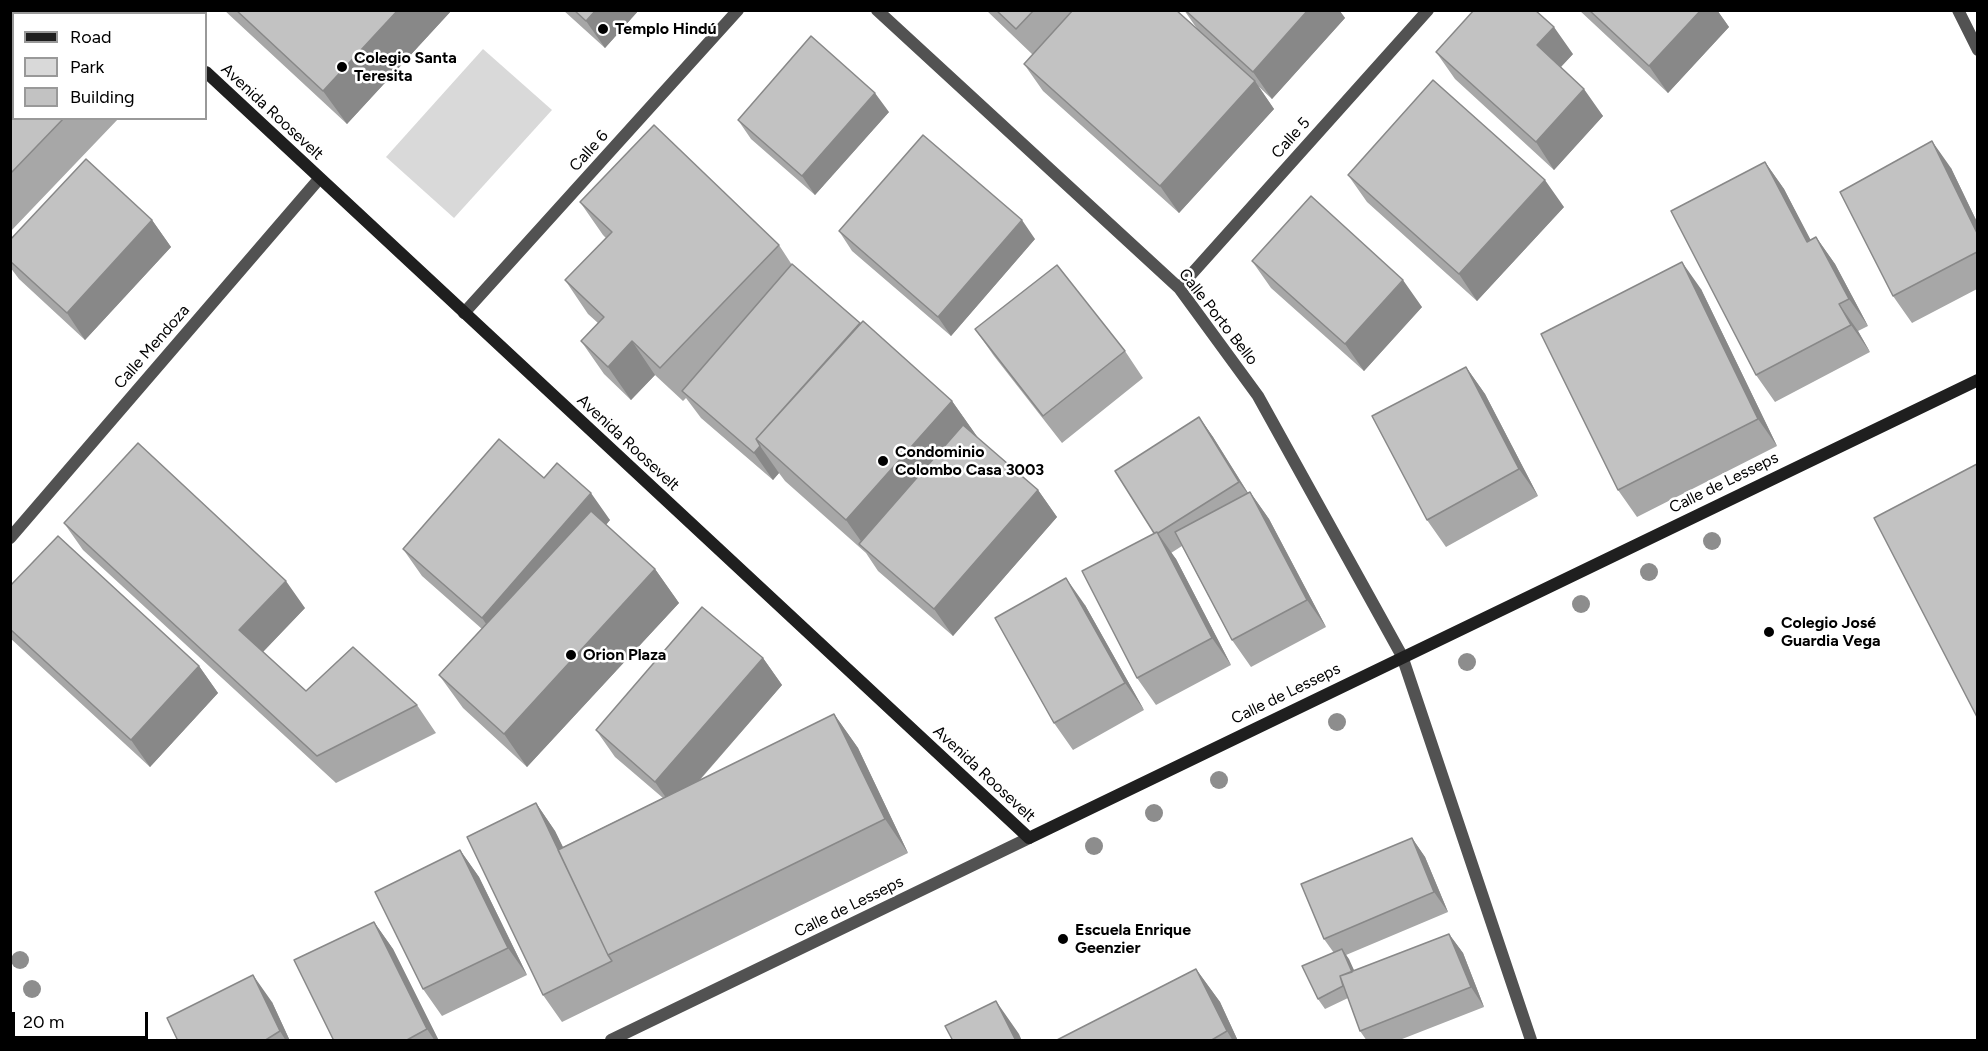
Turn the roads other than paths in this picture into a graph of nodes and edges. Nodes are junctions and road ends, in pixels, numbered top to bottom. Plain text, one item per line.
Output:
1 (738, 10) edge
2 (877, 10) edge
3 (1428, 10) edge
4 (1958, 10) edge
5 (1977, 50) edge
6 (207, 73) edge
7 (319, 179) junction
8 (1179, 288) junction
9 (464, 313) junction
10 (1977, 380) edge
11 (10, 538) edge
12 (1402, 656) junction
13 (1029, 838) junction
14 (610, 1041) edge
15 (1531, 1041) edge

1 - 9 street, Calle 6
2 - 8 street, Calle Porto Bello
3 - 8 street, Calle 5
4 - 5 street
6 - 7 main road, Avenida Roosevelt
7 - 9 main road, Avenida Roosevelt
7 - 11 street, Calle Mendoza
8 - 12 street, Calle Porto Bello
9 - 13 main road, Avenida Roosevelt
10 - 12 main road, Calle de Lesseps
12 - 13 main road, Calle de Lesseps
12 - 15 street, Calle Porto Bello
13 - 14 street, Calle de Lesseps

